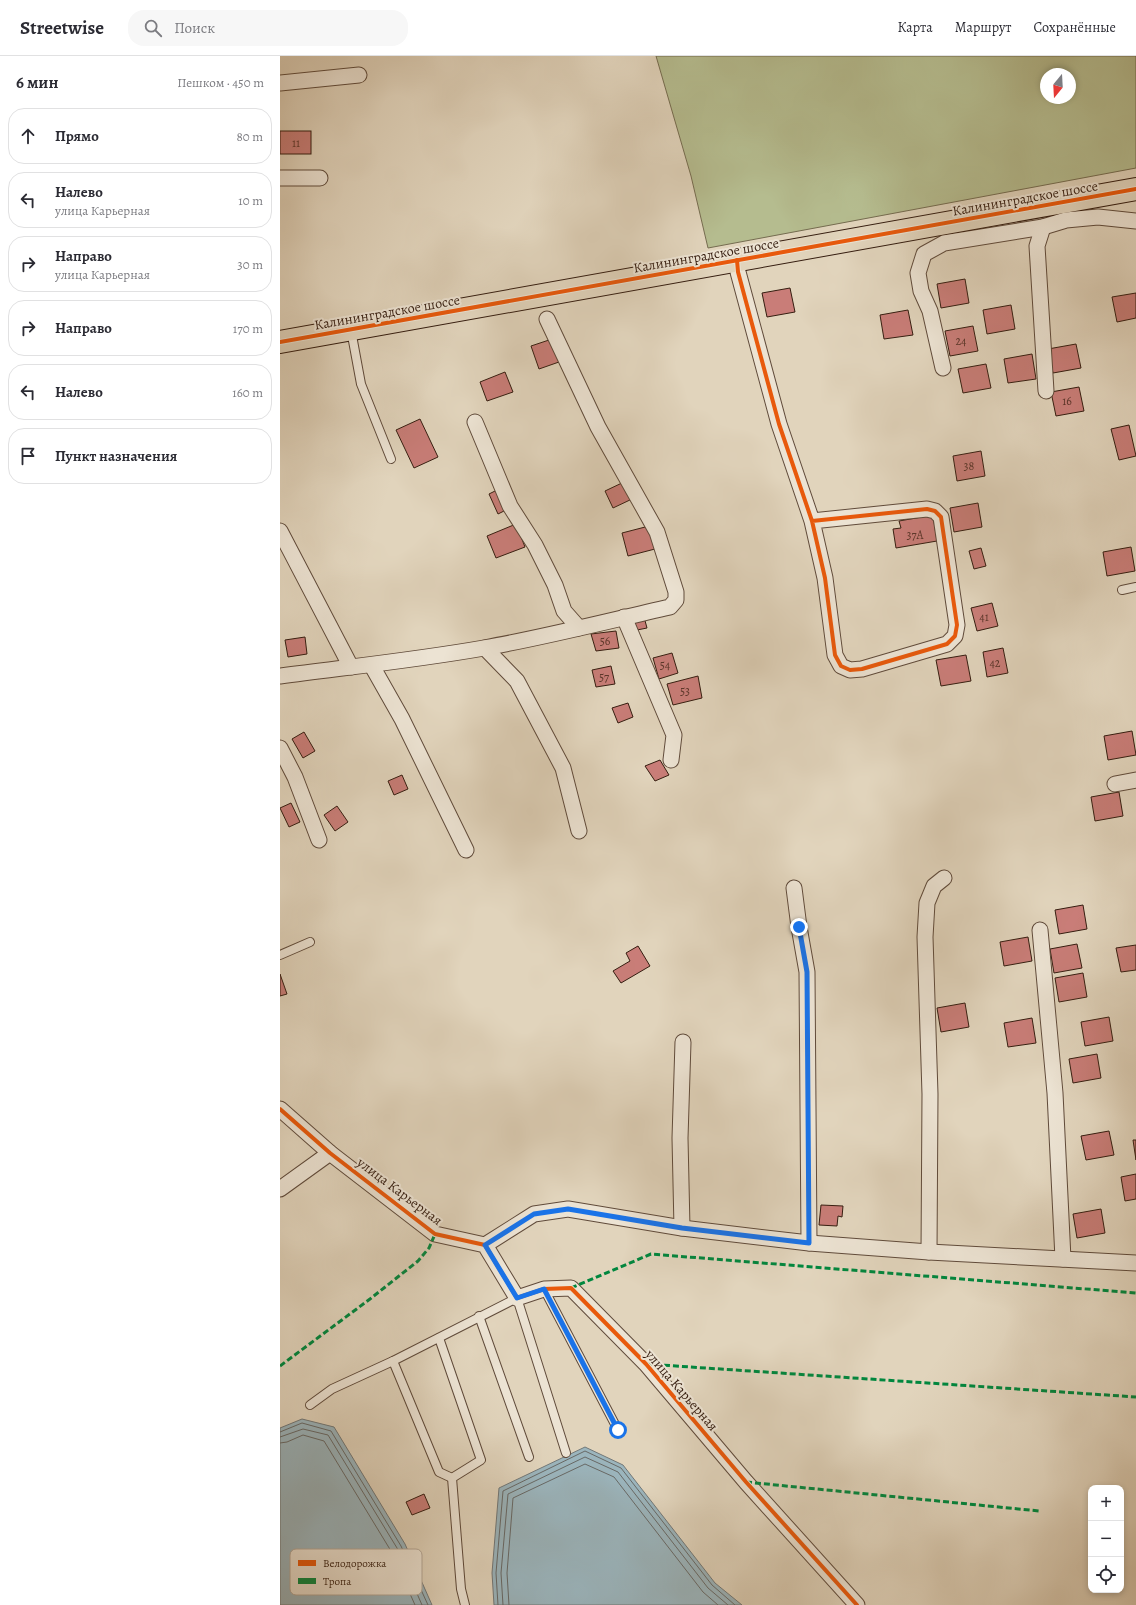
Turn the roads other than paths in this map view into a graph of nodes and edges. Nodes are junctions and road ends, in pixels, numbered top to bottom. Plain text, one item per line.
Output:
1 (359, 75) dead end
2 (280, 84) edge
3 (280, 178) edge
4 (320, 178) dead end
5 (1136, 189) edge
6 (1136, 221) edge
7 (1042, 227) junction
8 (737, 260) junction
9 (547, 319) dead end
10 (351, 330) junction
11 (280, 342) edge
12 (943, 368) dead end
13 (1046, 391) dead end
14 (475, 422) dead end
15 (391, 459) dead end
16 (812, 521) junction
17 (280, 531) edge
18 (1136, 587) edge
19 (1122, 590) dead end
20 (624, 617) junction
21 (579, 628) junction
22 (485, 648) junction
23 (372, 666) junction
24 (351, 667) junction
25 (280, 676) edge
26 (280, 748) edge
27 (671, 760) dead end
28 (1136, 780) edge
29 (1115, 784) dead end
30 (579, 831) dead end
31 (319, 840) dead end
32 (466, 850) dead end
33 (944, 878) dead end
34 (794, 888) dead end
35 (1040, 930) dead end
36 (310, 942) dead end
37 (280, 955) edge
38 (683, 1042) dead end
39 (280, 1109) edge
40 (330, 1153) junction
41 (280, 1189) edge
42 (682, 1228) junction
43 (809, 1243) junction
44 (485, 1245) junction
45 (929, 1252) junction
46 (1064, 1259) junction
47 (1134, 1260) edge
48 (544, 1289) junction
49 (517, 1298) junction
50 (479, 1316) junction
51 (439, 1338) junction
52 (393, 1361) junction
53 (310, 1405) dead end
54 (618, 1430) dead end
55 (566, 1453) dead end
56 (529, 1457) dead end
57 (452, 1478) junction
58 (465, 1605) edge
59 (858, 1605) edge

1 - 2 street
3 - 4 street
5 - 8 main road, Калининградское шоссе
6 - 7 street
7 - 12 street
7 - 13 street
8 - 10 main road, Калининградское шоссе
8 - 16 street
9 - 20 street
10 - 11 main road, Калининградское шоссе
10 - 15 lane
14 - 21 street
16 - 16 street
17 - 24 street
18 - 19 lane
20 - 21 street
20 - 27 street
21 - 22 street
22 - 23 street
22 - 30 street
23 - 24 street
23 - 32 street
24 - 25 street
26 - 31 street
28 - 29 street
33 - 45 street
34 - 43 street
35 - 46 street
36 - 37 lane
38 - 42 street
39 - 40 street, улица Карьерная
40 - 41 street
40 - 44 street, улица Карьерная
42 - 43 street
42 - 44 street
43 - 45 street
44 - 49 street
45 - 46 street
46 - 47 street
48 - 49 street, улица Карьерная
48 - 54 lane
48 - 59 street, улица Карьерная
49 - 50 lane
49 - 55 lane
50 - 51 lane
50 - 56 lane
51 - 52 lane
51 - 57 lane
52 - 53 lane
52 - 57 lane
57 - 58 lane

